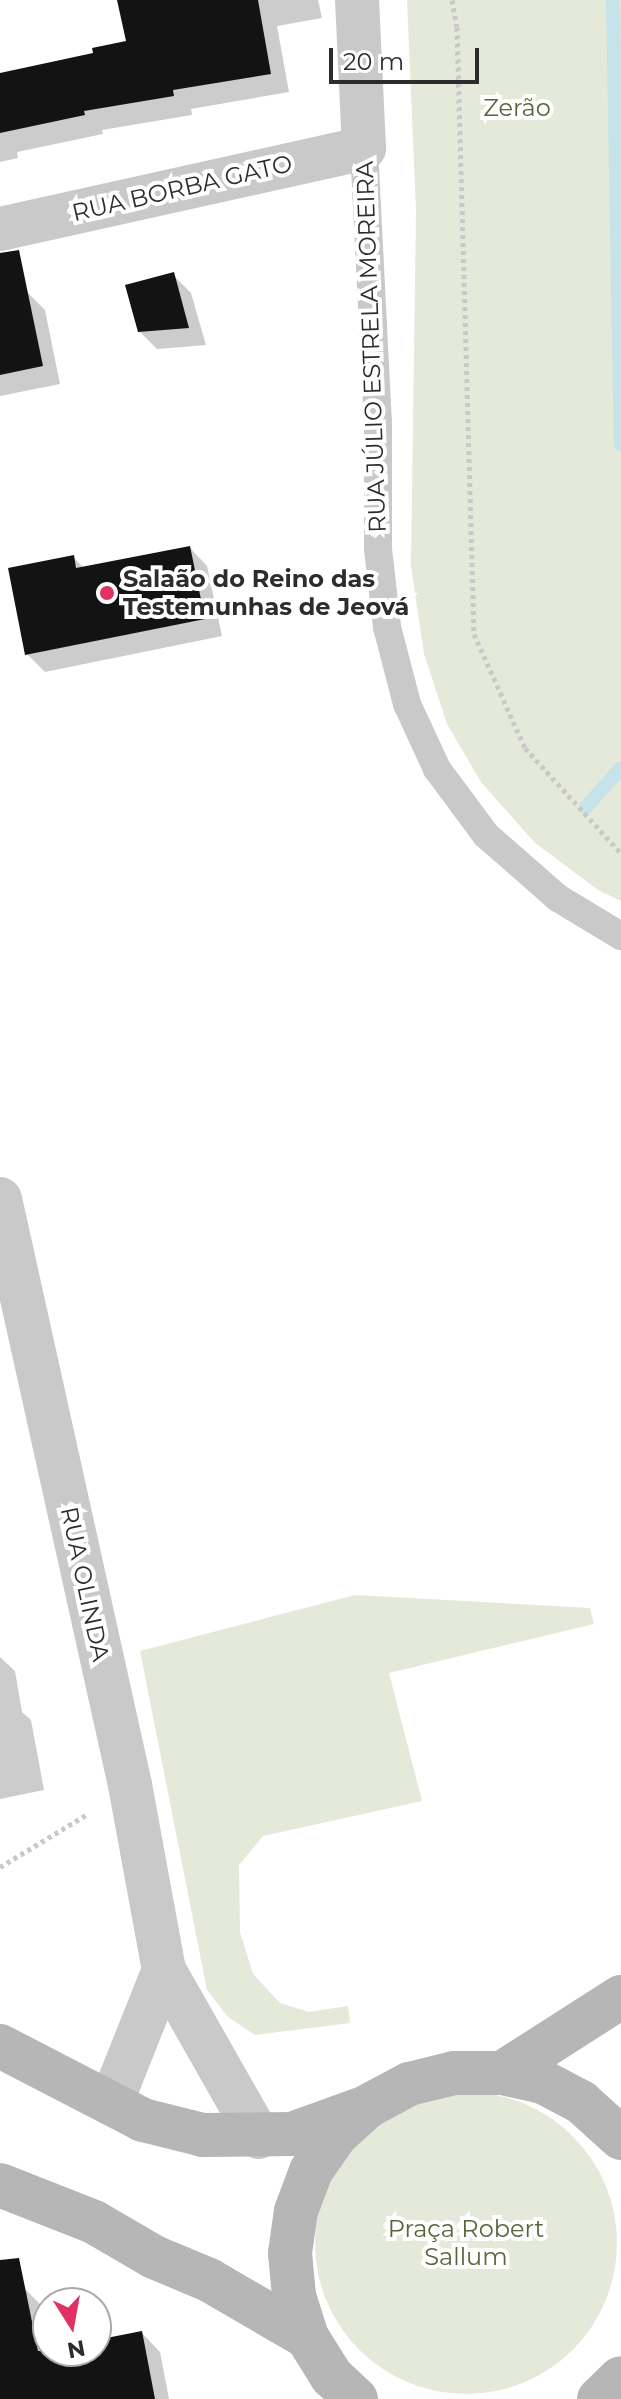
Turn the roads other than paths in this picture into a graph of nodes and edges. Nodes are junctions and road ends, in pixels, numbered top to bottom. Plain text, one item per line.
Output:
1 (357, 0) edge
2 (364, 148) junction
3 (0, 229) edge
4 (621, 936) edge
5 (0, 1199) edge
6 (164, 1970) junction
7 (621, 1997) edge
8 (0, 2046) edge
9 (502, 2073) junction
10 (111, 2103) junction
11 (368, 2106) junction
12 (259, 2137) junction
13 (621, 2138) edge
14 (0, 2185) edge
15 (307, 2337) junction
16 (621, 2378) edge
17 (340, 2392) edge
18 (599, 2399) edge

1 - 2 street, RUA JÚLIO ESTRELA MOREIRA
2 - 3 street, RUA BORBA GATO
2 - 4 lane, RUA JÚLIO ESTRELA MOREIRA
5 - 6 street, RUA OLINDA
6 - 10 street
6 - 12 street, RUA OLINDA
7 - 9 main road
8 - 10 main road
9 - 11 main road
9 - 13 main road
10 - 12 main road
11 - 12 main road
11 - 15 main road
14 - 15 main road
15 - 17 main road
16 - 18 main road

